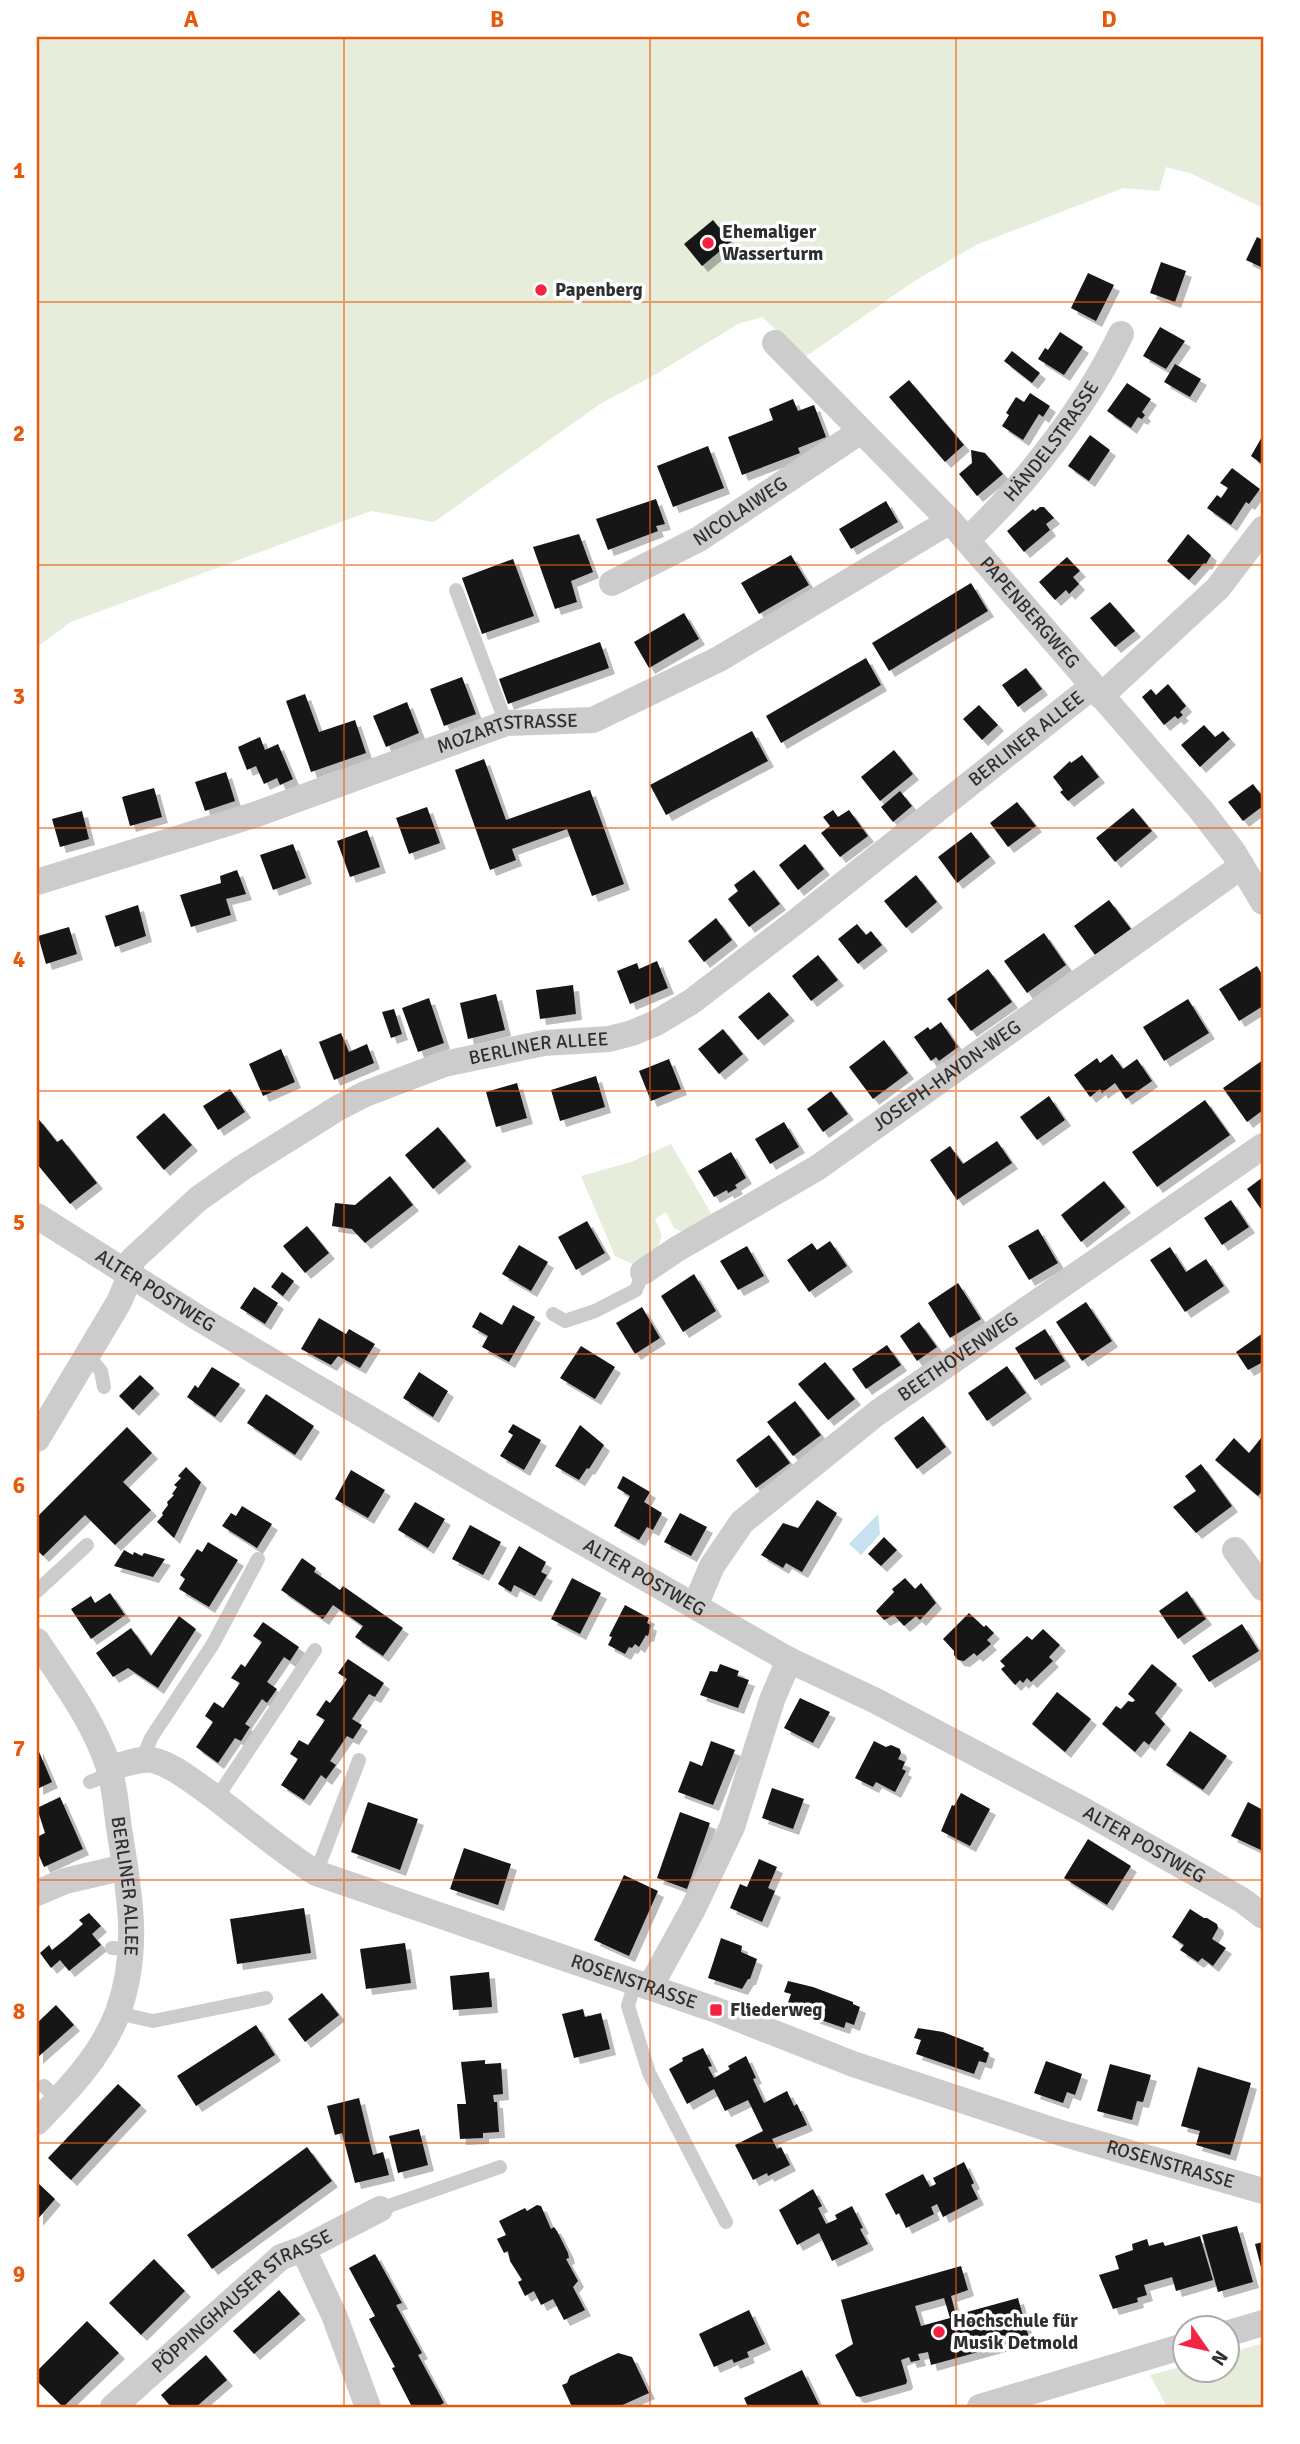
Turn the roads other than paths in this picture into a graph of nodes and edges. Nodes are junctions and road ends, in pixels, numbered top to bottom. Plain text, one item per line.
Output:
1 (1121, 334) dead end
2 (775, 343) dead end
3 (861, 431) junction
4 (1263, 529) edge
5 (959, 531) junction
6 (612, 583) dead end
7 (456, 590) dead end
8 (1097, 691) junction
9 (506, 723) junction
10 (1242, 866) junction
11 (37, 882) edge
12 (1263, 902) edge
13 (1263, 1146) edge
14 (37, 1216) edge
15 (643, 1272) joint
16 (130, 1276) junction
17 (553, 1314) dead end
18 (87, 1355) junction
19 (104, 1387) dead end
20 (37, 1439) edge
21 (87, 1545) dead end
22 (1235, 1550) dead end
23 (258, 1559) dead end
24 (1263, 1588) edge
25 (37, 1591) edge
26 (695, 1606) junction
27 (37, 1642) edge
28 (316, 1650) dead end
29 (789, 1660) junction
30 (142, 1759) junction
31 (359, 1760) dead end
32 (103, 1775) junction
33 (213, 1796) junction
34 (125, 1867) junction
35 (316, 1872) junction
36 (37, 1893) edge
37 (1263, 1916) edge
38 (643, 1985) junction
39 (266, 1998) dead end
40 (115, 2000) junction
41 (37, 2122) edge
42 (500, 2167) dead end
43 (1263, 2191) edge
44 (380, 2209) joint
45 (726, 2222) dead end
46 (303, 2249) junction
47 (1263, 2323) edge
48 (1240, 2330) edge
49 (1170, 2351) edge
50 (993, 2406) edge
51 (113, 2407) edge
52 (368, 2407) edge

1 - 5 street, HÄNDELSTRASSE
2 - 3 street, PAPENBERGWEG
3 - 5 street, PAPENBERGWEG
3 - 6 street, NICOLAIWEG
4 - 8 street, BERLINER ALLEE
5 - 8 street, PAPENBERGWEG
5 - 9 street, MOZARTSTRASSE
7 - 9 lane
8 - 10 street, PAPENBERGWEG
8 - 16 street, BERLINER ALLEE
9 - 11 street, MOZARTSTRASSE
10 - 12 street, PAPENBERGWEG
10 - 15 street, JOSEPH-HAYDN-WEG
13 - 26 street, BEETHOVENWEG
14 - 16 street, ALTER POSTWEG
15 - 17 lane
16 - 18 street, BERLINER ALLEE
16 - 26 street, ALTER POSTWEG
18 - 19 lane
18 - 20 street, BERLINER ALLEE
21 - 25 lane
22 - 24 street
23 - 30 lane
26 - 29 street, ALTER POSTWEG
27 - 32 street, BERLINER ALLEE
28 - 33 lane
29 - 37 street, ALTER POSTWEG
29 - 38 street
30 - 32 street
30 - 33 street, ROSENSTRASSE
31 - 35 lane
32 - 34 street, BERLINER ALLEE
33 - 35 street, ROSENSTRASSE
34 - 36 street
34 - 40 street, BERLINER ALLEE
35 - 38 street, ROSENSTRASSE
38 - 43 street, ROSENSTRASSE
38 - 45 lane
39 - 40 lane
40 - 41 street, BERLINER ALLEE
42 - 44 lane
44 - 46 street, PÖPPINGHAUSER STRASSE
46 - 51 street, PÖPPINGHAUSER STRASSE
46 - 52 street
47 - 48 street
49 - 50 street

